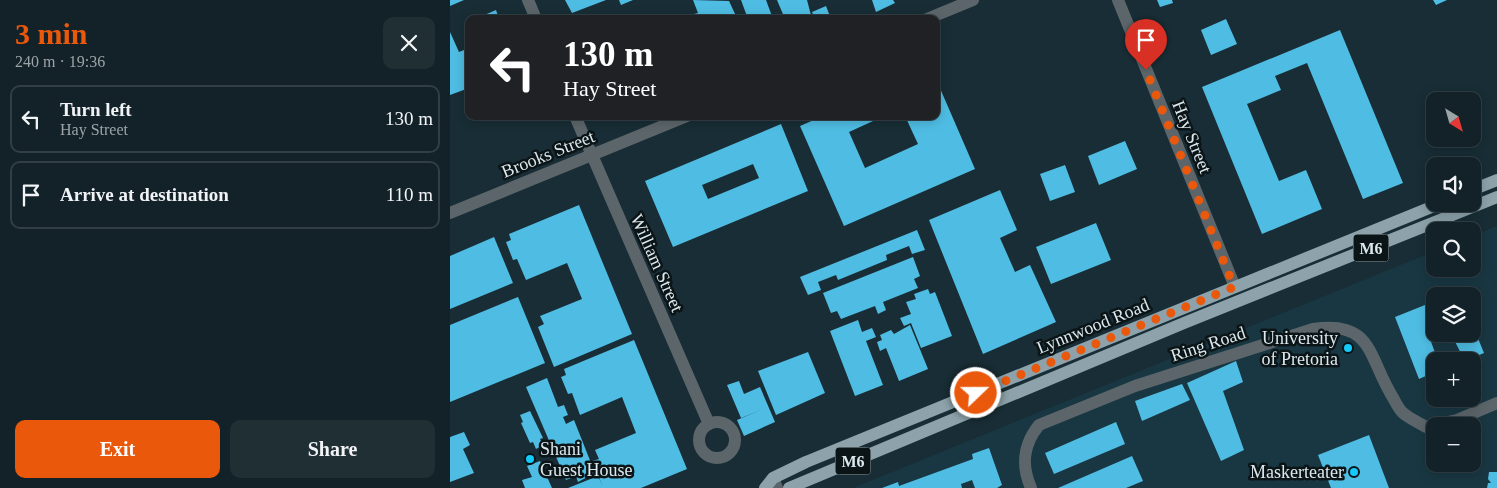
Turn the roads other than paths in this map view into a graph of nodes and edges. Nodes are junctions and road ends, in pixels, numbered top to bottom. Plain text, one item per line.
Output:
1 (528, 0) edge
2 (973, 0) edge
3 (1118, 0) edge
4 (534, 15) edge
5 (937, 15) edge
6 (577, 120) edge
7 (677, 120) edge
8 (591, 156) junction
9 (1497, 180) edge
10 (1481, 186) edge
11 (1497, 197) edge
12 (1426, 209) edge
13 (450, 213) edge
14 (1234, 287) junction
15 (1497, 403) edge
16 (709, 424) dead end
17 (772, 485) edge
18 (789, 488) edge
19 (1030, 488) edge

1 - 4 street
2 - 5 street
3 - 14 street, Hay Street
6 - 8 street, William Street
7 - 8 street, Brooks Street
8 - 13 street, Brooks Street
8 - 16 street, William Street
9 - 10 main road
11 - 18 main road, Lynnwood Road / M6
12 - 14 main road, Lynnwood Road / M6
14 - 17 main road, Lynnwood Road / M6
15 - 19 street, Ring Road

